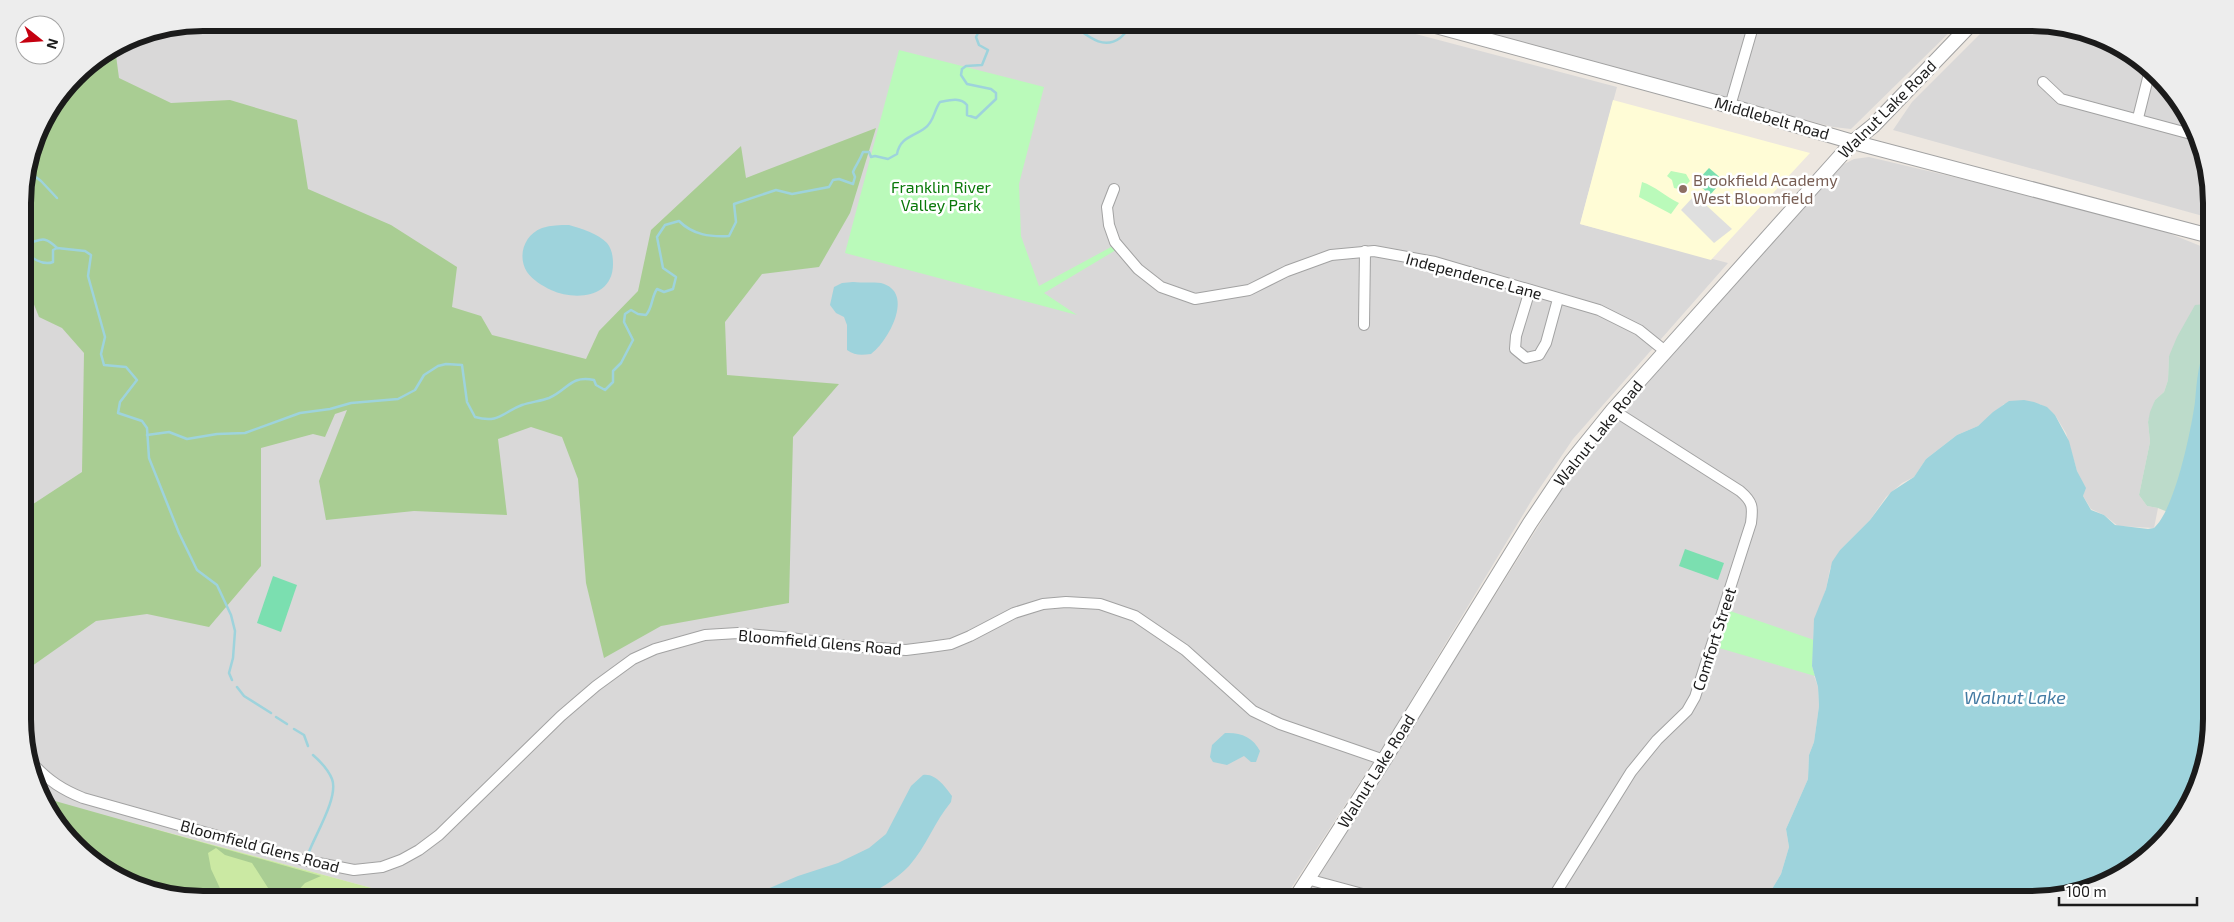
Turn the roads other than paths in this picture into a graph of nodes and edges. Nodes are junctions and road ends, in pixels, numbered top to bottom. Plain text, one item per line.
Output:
1 (1455, 31) edge
2 (1753, 31) edge
3 (1964, 31) edge
4 (2148, 78) edge
5 (2043, 82) dead end
6 (1730, 106) junction
7 (2138, 118) junction
8 (2188, 133) edge
9 (1853, 142) junction
10 (1114, 189) dead end
11 (2203, 234) edge
12 (1365, 251) junction
13 (1530, 290) junction
14 (1558, 299) junction
15 (1364, 325) dead end
16 (1665, 351) junction
17 (1613, 410) junction
18 (1384, 760) junction
19 (39, 771) edge
20 (1307, 879) junction
21 (1300, 890) edge
22 (1349, 890) edge
23 (1557, 890) edge

1 - 6 street, Middlebelt Road
2 - 6 street
3 - 9 street, Walnut Lake Road
4 - 7 street
5 - 7 street
6 - 9 street, Middlebelt Road
7 - 8 street
9 - 11 street, Middlebelt Road
9 - 16 street, Walnut Lake Road
10 - 12 street, Independence Lane
12 - 13 street, Independence Lane
12 - 15 street
13 - 14 street, Independence Lane
13 - 14 street
14 - 16 street, Independence Lane
16 - 17 street, Walnut Lake Road
17 - 18 street, Walnut Lake Road
17 - 23 street, Comfort Street
18 - 19 street, Bloomfield Glens Road
18 - 20 street, Walnut Lake Road
20 - 21 street, Walnut Lake Road
20 - 22 street

